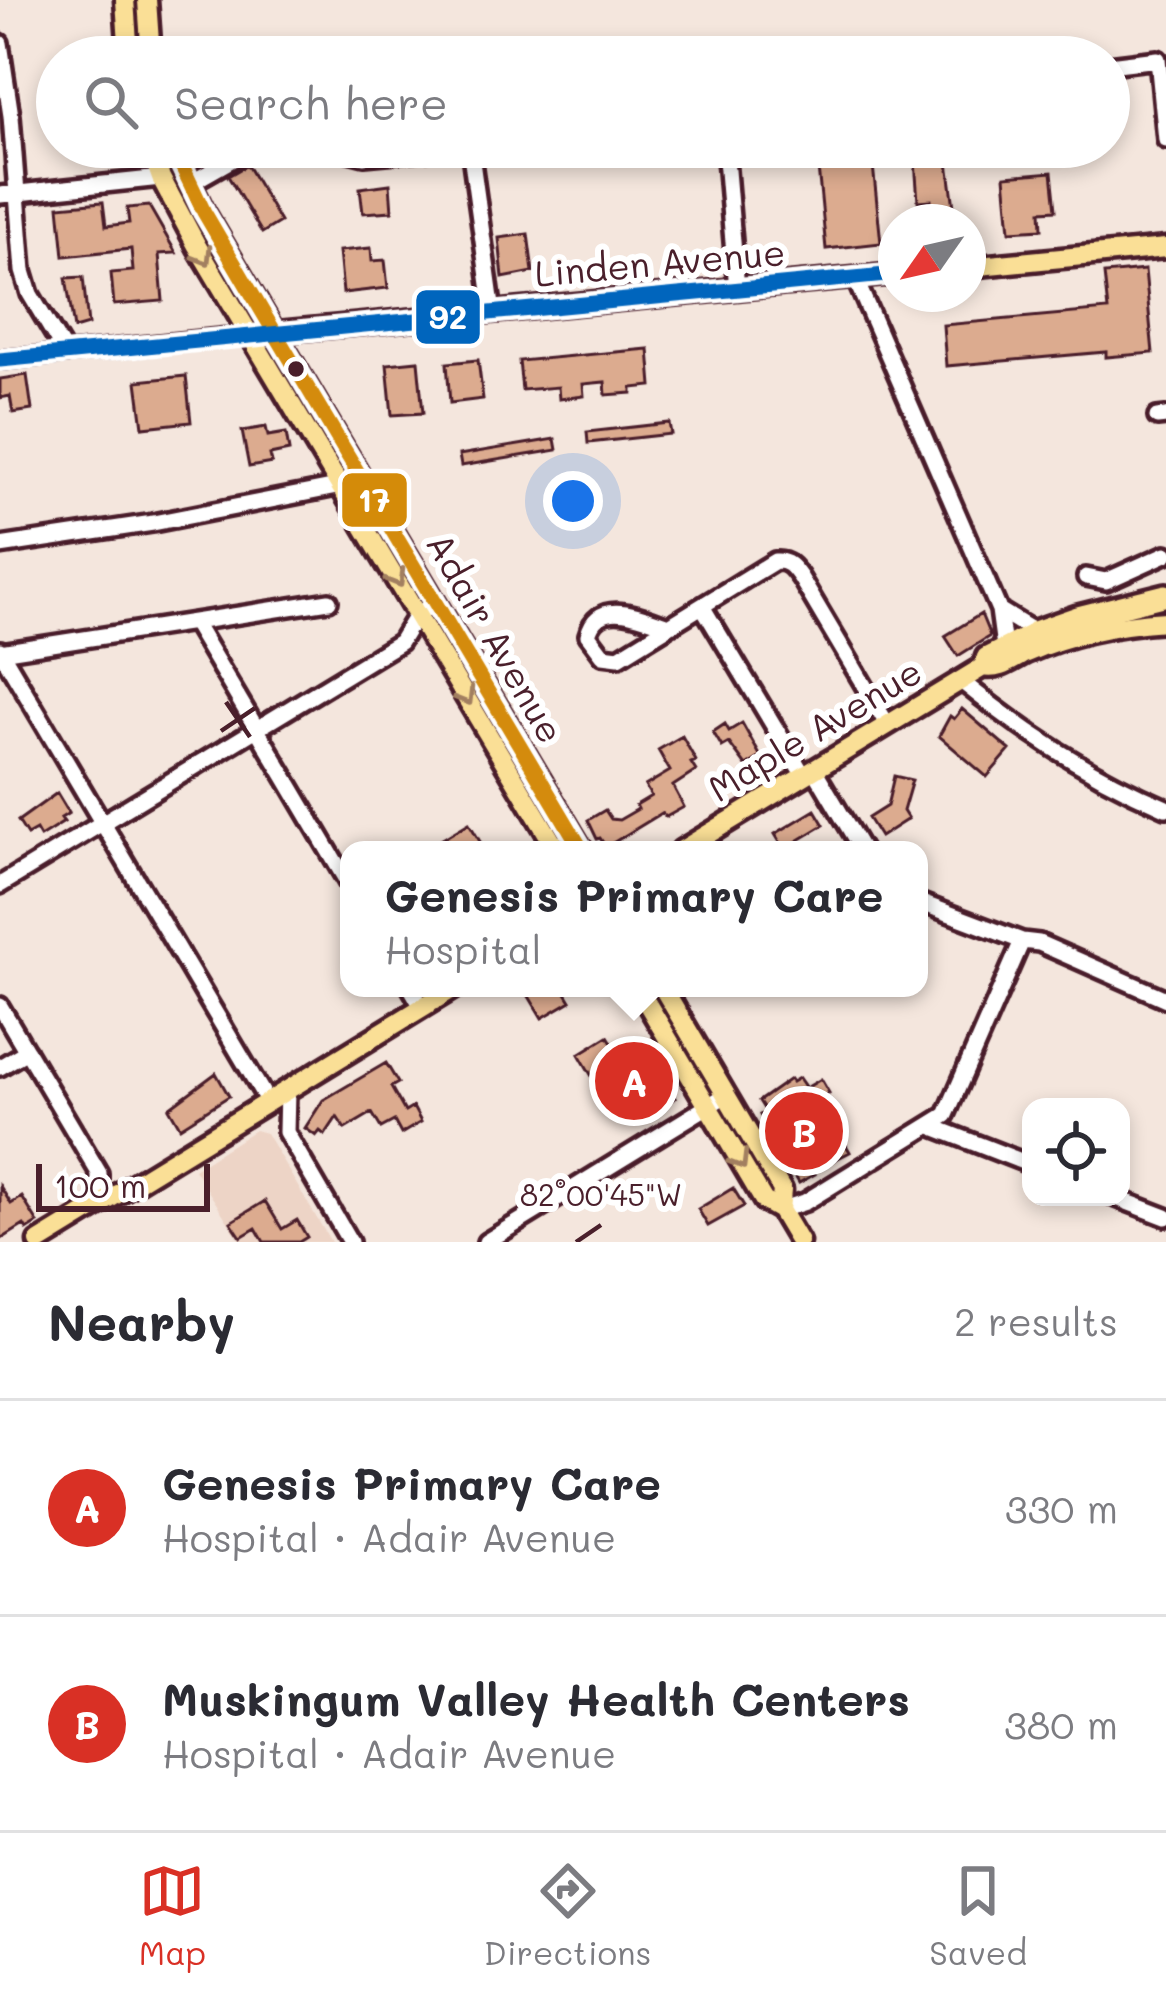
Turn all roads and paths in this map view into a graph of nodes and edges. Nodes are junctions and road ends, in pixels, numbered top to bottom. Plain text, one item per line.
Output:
1 (124, 0) edge
2 (147, 0) edge
3 (127, 36) edge
4 (150, 36) edge
5 (0, 44) edge
6 (1130, 62) edge
7 (6, 116) edge
8 (1166, 140) edge
9 (158, 168) edge
10 (183, 168) edge
11 (218, 168) edge
12 (469, 168) edge
13 (726, 168) edge
14 (161, 178) junction
15 (190, 184) junction
16 (7, 195) edge
17 (1166, 248) edge
18 (986, 265) edge
19 (878, 276) edge
20 (855, 278) junction
21 (737, 289) junction
22 (493, 313) junction
23 (274, 332) junction
24 (250, 335) junction
25 (66, 354) junction
26 (0, 360) edge
27 (341, 486) junction
28 (0, 546) edge
29 (1166, 554) edge
30 (1086, 578) dead end
31 (1166, 595) edge
32 (328, 601) dead end
33 (436, 603) junction
34 (702, 607) junction
35 (999, 610) junction
36 (417, 614) junction
37 (1166, 622) edge
38 (194, 623) junction
39 (669, 626) junction
40 (1035, 632) junction
41 (400, 642) junction
42 (435, 645) junction
43 (1004, 647) junction
44 (0, 651) edge
45 (982, 667) junction
46 (961, 680) junction
47 (887, 724) junction
48 (257, 730) junction
49 (809, 772) junction
50 (1166, 808) edge
51 (101, 824) junction
52 (552, 841) edge
53 (577, 841) edge
54 (697, 841) edge
55 (856, 841) edge
56 (340, 869) edge
57 (0, 885) edge
58 (928, 905) edge
59 (1022, 941) junction
60 (416, 997) edge
61 (439, 997) edge
62 (643, 997) edge
63 (668, 997) edge
64 (1166, 999) edge
65 (0, 1006) edge
66 (422, 1007) junction
67 (27, 1051) junction
68 (0, 1067) edge
69 (287, 1090) junction
70 (726, 1095) junction
71 (708, 1106) junction
72 (259, 1107) junction
73 (931, 1126) junction
74 (286, 1132) junction
75 (1022, 1161) edge
76 (98, 1173) junction
77 (130, 1186) junction
78 (1130, 1203) edge
79 (99, 1205) junction
80 (780, 1210) junction
81 (1166, 1217) edge
82 (41, 1242) edge
83 (350, 1242) edge
84 (486, 1242) edge
85 (799, 1242) edge

1 - 3 main road
2 - 4 main road
5 - 7 street
6 - 8 street
7 - 16 street
9 - 14 main road, Adair Avenue
10 - 15 main road, Adair Avenue
11 - 15 street
12 - 22 street
13 - 21 street
14 - 16 street
14 -> 24 main road, Adair Avenue
15 - 23 main road, Adair Avenue
16 - 25 street
17 - 18 main road
19 - 20 main road, Linden Avenue
20 - 21 main road, Linden Avenue
20 - 35 street
21 - 22 main road, Linden Avenue
22 - 23 main road, Linden Avenue
23 - 24 main road, Linden Avenue
23 - 33 main road, Adair Avenue
24 - 25 street, Linden Avenue
24 - 27 main road, Adair Avenue
25 - 26 street, Linden Avenue
27 - 28 street
27 -> 36 main road, Adair Avenue
29 - 30 street
31 - 40 highway
32 - 38 street
33 - 36 street
33 - 53 main road, Adair Avenue
34 - 39 street
34 - 47 street
34 - 49 street
35 - 40 street
35 - 43 street
36 - 41 street
36 - 42 main road, Adair Avenue
37 - 45 main road
38 - 44 street
38 - 48 street
39 - 39 street
40 - 43 main road
41 - 42 street
41 - 48 street
42 -> 52 main road, Adair Avenue
43 - 45 main road
44 - 51 street
45 - 46 main road, Maple Avenue
46 - 47 main road, Maple Avenue
46 - 50 street
47 - 49 main road, Maple Avenue
48 - 51 street
48 - 56 street
49 - 54 main road, Maple Avenue
49 - 55 street
51 - 57 street
51 - 72 street
58 - 59 street
59 - 64 street
59 - 73 street
60 - 66 street
61 - 66 main road
62 - 71 main road
63 - 70 main road
65 - 67 street
66 - 69 main road
67 - 68 street
67 - 76 street
69 - 72 main road
69 - 74 street
70 - 71 street
70 - 80 main road
71 -> 80 main road
71 - 84 street
72 - 74 street
72 - 77 main road
73 - 75 street
73 - 80 street
74 - 83 street
76 - 77 street
76 - 79 street
77 - 79 main road
78 - 81 street
79 - 82 main road
80 - 85 main road

